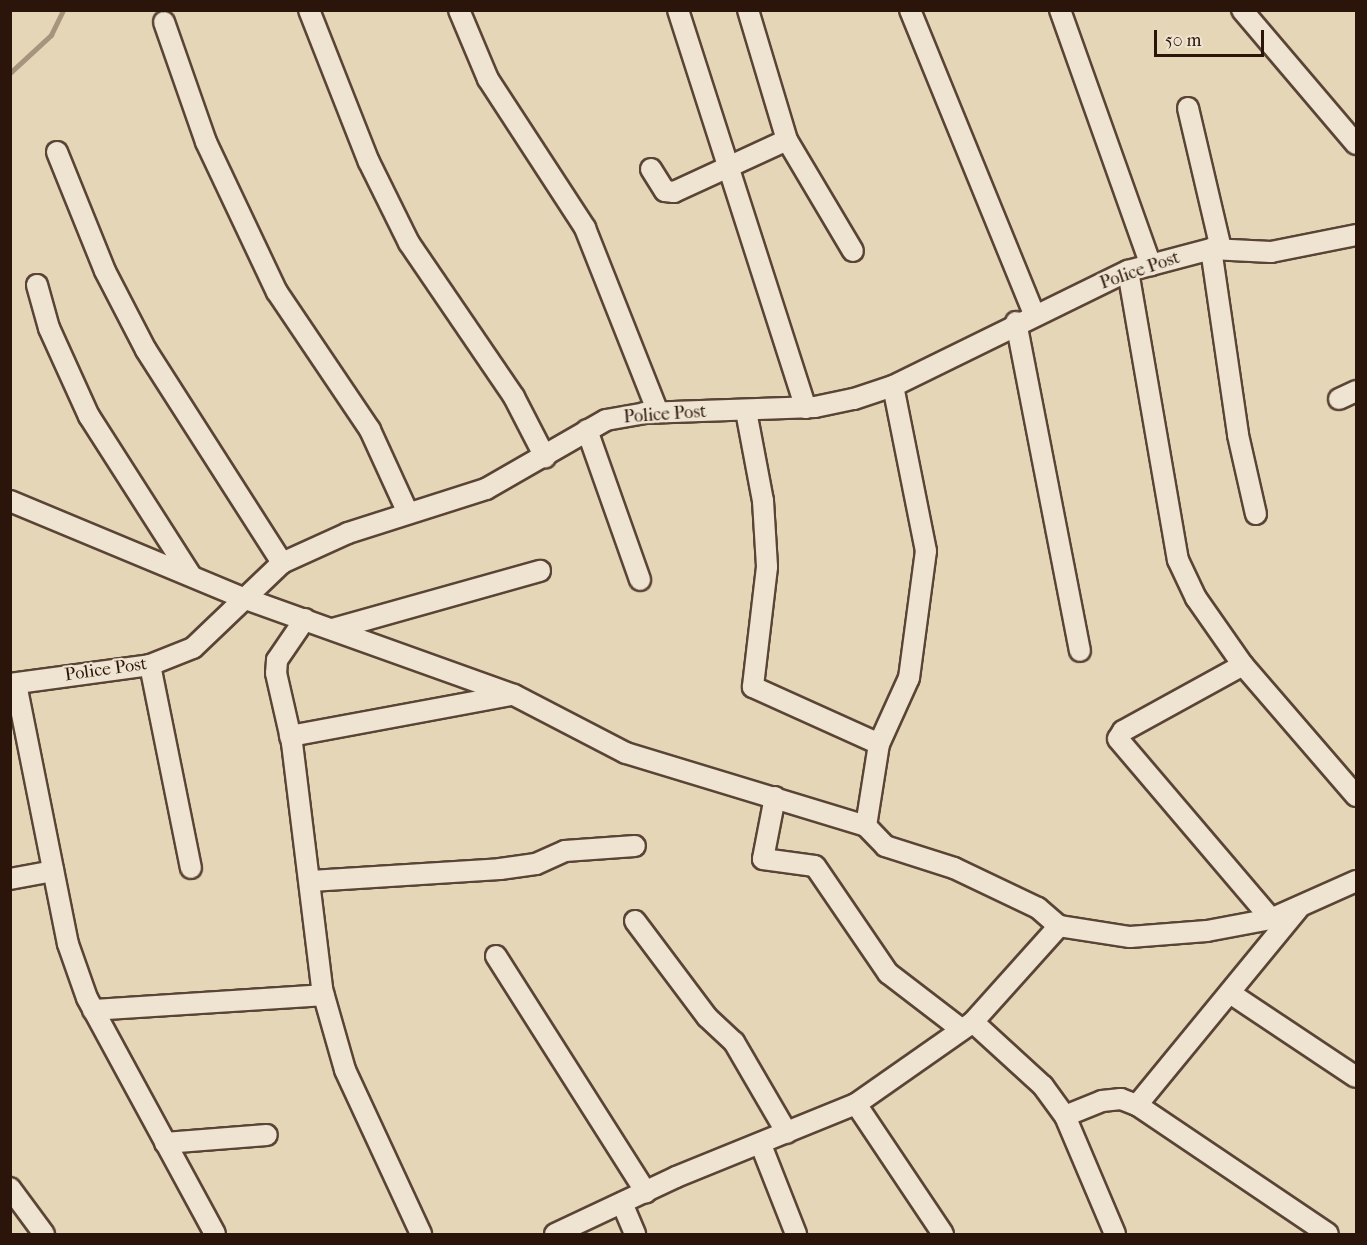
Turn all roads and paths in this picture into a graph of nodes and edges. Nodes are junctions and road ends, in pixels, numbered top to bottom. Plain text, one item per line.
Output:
1 (309, 10) edge
2 (459, 10) edge
3 (678, 10) edge
4 (748, 10) edge
5 (910, 10) edge
6 (1060, 10) edge
7 (1242, 10) edge
8 (164, 22) dead end
9 (1188, 108) dead end
10 (787, 140) junction
11 (1356, 144) edge
12 (57, 152) dead end
13 (728, 168) junction
14 (651, 169) dead end
15 (1356, 235) edge
16 (1216, 249) junction
17 (853, 251) dead end
18 (1151, 265) junction
19 (1128, 271) junction
20 (37, 285) dead end
21 (1034, 314) junction
22 (1016, 322) junction
23 (894, 386) junction
24 (806, 408) junction
25 (746, 411) junction
26 (658, 412) junction
27 (587, 430) junction
28 (545, 458) junction
29 (10, 501) edge
30 (408, 513) junction
31 (1256, 514) dead end
32 (282, 563) junction
33 (540, 571) dead end
34 (190, 574) junction
35 (640, 580) dead end
36 (246, 599) junction
37 (305, 618) junction
38 (333, 629) junction
39 (1080, 651) dead end
40 (150, 665) junction
41 (1243, 665) junction
42 (13, 684) edge
43 (513, 695) junction
44 (290, 736) junction
45 (879, 744) junction
46 (1356, 796) edge
47 (775, 797) junction
48 (866, 826) junction
49 (635, 846) dead end
50 (192, 868) dead end
51 (53, 871) junction
52 (10, 879) edge
53 (311, 881) junction
54 (1356, 881) edge
55 (1306, 899) junction
56 (1271, 919) junction
57 (635, 921) dead end
58 (1059, 926) junction
59 (496, 956) dead end
60 (1230, 993) junction
61 (324, 995) junction
62 (93, 1010) junction
63 (967, 1025) junction
64 (1356, 1077) edge
65 (856, 1104) junction
66 (1137, 1105) junction
67 (1065, 1116) junction
68 (787, 1133) junction
69 (267, 1135) dead end
70 (165, 1143) junction
71 (761, 1144) junction
72 (10, 1188) edge
73 (646, 1192) junction
74 (622, 1203) junction
75 (44, 1234) edge
76 (215, 1234) edge
77 (421, 1234) edge
78 (555, 1234) edge
79 (635, 1234) edge
80 (796, 1234) edge
81 (943, 1234) edge
82 (1115, 1234) edge
83 (1328, 1234) edge

1 - 28 street
2 - 26 street
3 - 13 street
4 - 10 street
5 - 21 street
6 - 18 street
7 - 11 street
8 - 30 street
9 - 16 street
10 - 13 street
10 - 17 street
12 - 32 street
13 - 14 street
13 - 24 street
15 - 16 street, Police Post
16 - 18 street, Police Post
16 - 31 street
18 - 19 street, Police Post
19 - 21 street, Police Post
19 - 41 street
20 - 34 street
21 - 22 street, Police Post
22 - 23 street, Police Post
22 - 39 street
23 - 24 street, Police Post
23 - 45 street
24 - 25 street, Police Post
25 - 26 street, Police Post
25 - 45 street
26 - 27 street, Police Post
27 - 28 street, Police Post
27 - 35 street
28 - 30 street, Police Post
29 - 34 street
30 - 32 street, Police Post
32 - 36 street, Police Post
33 - 38 street
34 - 36 street
36 - 37 street
36 - 40 street, Police Post
37 - 38 street
37 - 44 street
38 - 43 street
40 - 42 street, Police Post
40 - 50 street
41 - 46 street
41 - 56 street
42 - 51 street
43 - 44 street
43 - 47 street
44 - 53 street
45 - 48 street
47 - 48 street
47 - 63 street
48 - 58 street
49 - 53 street
51 - 52 street
51 - 62 street
53 - 61 street
54 - 55 street
55 - 56 street
55 - 60 street
56 - 58 street
57 - 68 street
58 - 63 street
59 - 73 street
60 - 64 street
60 - 66 street
61 - 62 street
61 - 77 street
62 - 70 street
63 - 65 street
63 - 67 street
65 - 68 street
65 - 81 street
66 - 67 street
66 - 83 street
67 - 82 street
68 - 71 street
69 - 70 street
70 - 76 street
71 - 73 street
71 - 80 street
72 - 75 street
73 - 74 street
74 - 78 street
74 - 79 street

